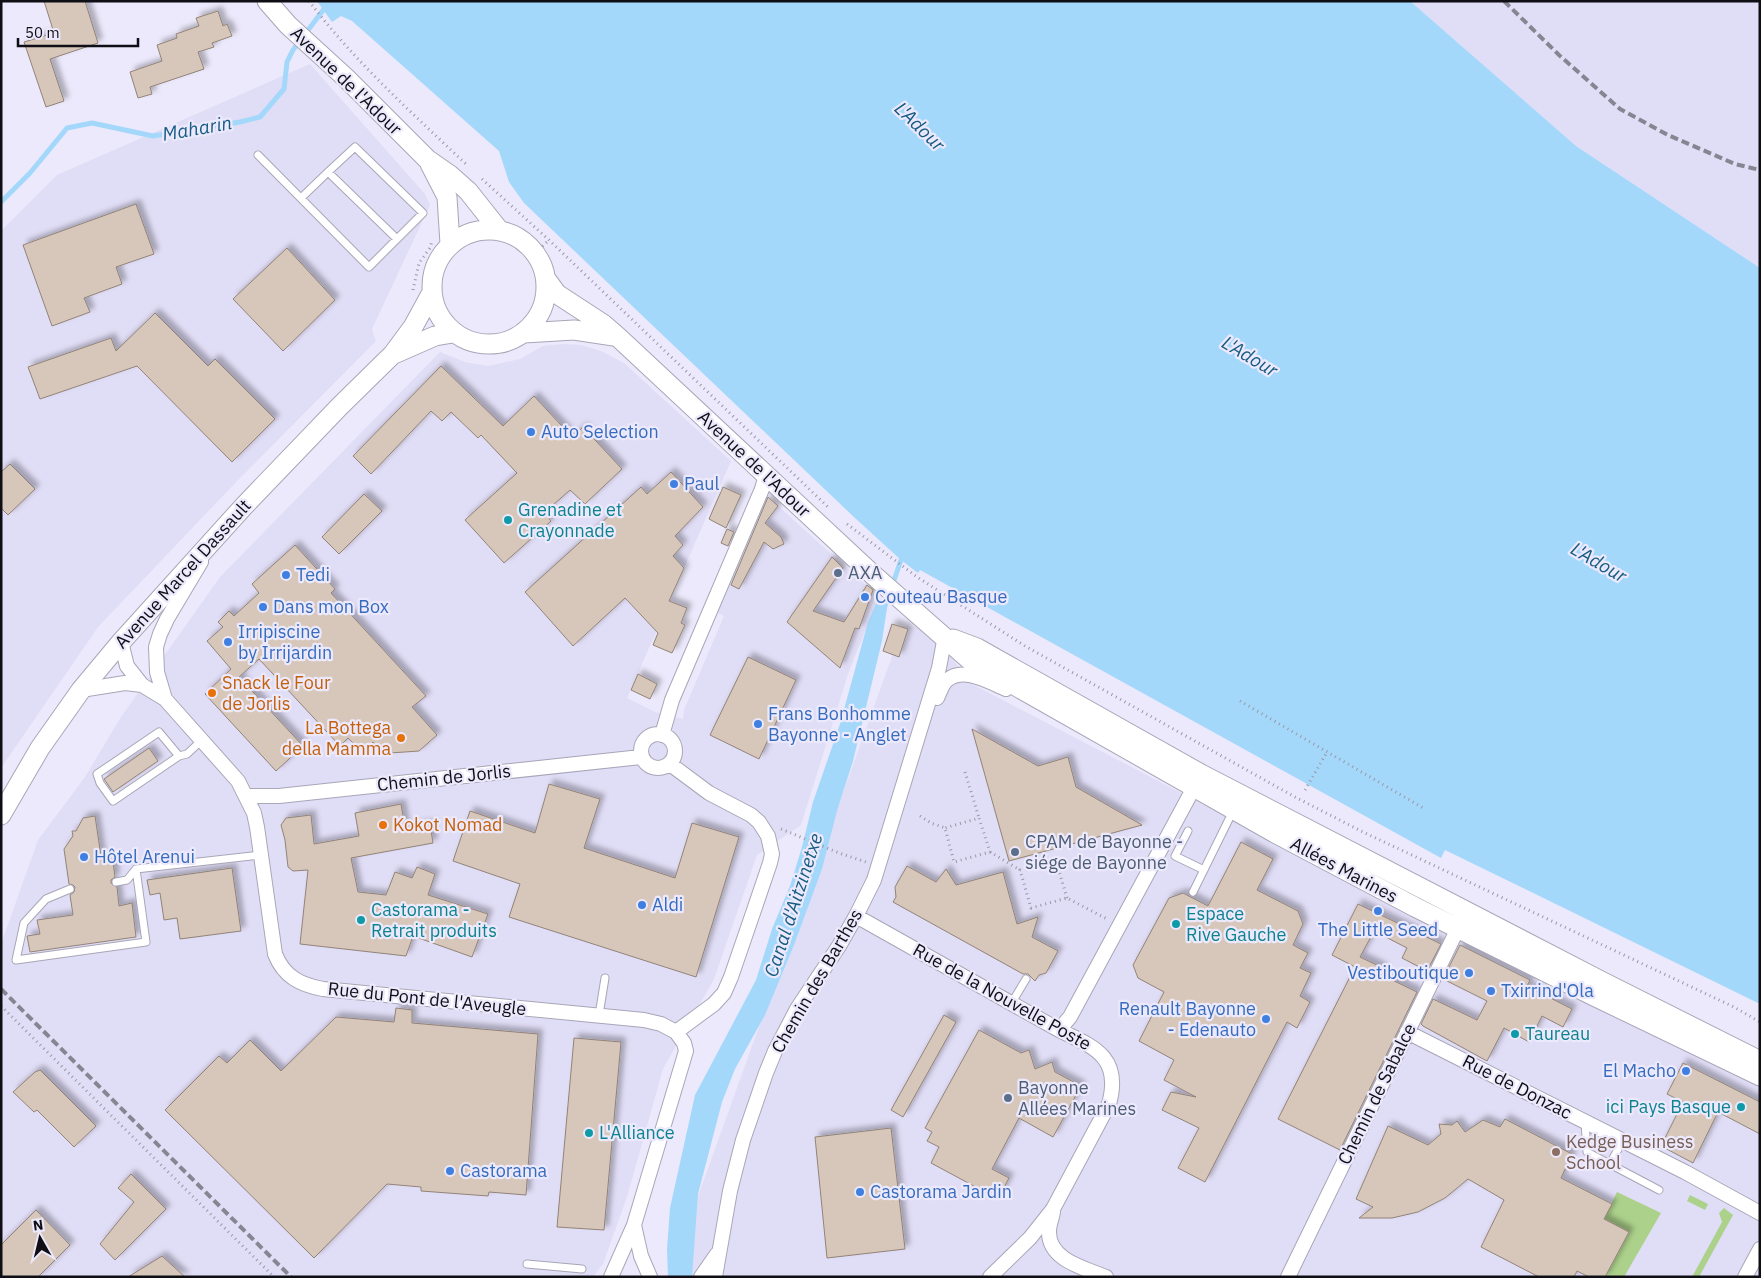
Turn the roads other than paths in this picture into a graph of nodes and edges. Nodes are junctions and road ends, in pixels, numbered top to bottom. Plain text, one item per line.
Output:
1 (267, 1) edge
2 (258, 155) dead end
3 (427, 159) junction
4 (328, 172) junction
5 (301, 198) junction
6 (499, 230) junction
7 (396, 239) junction
8 (442, 240) junction
9 (546, 279) junction
10 (431, 294) junction
11 (453, 332) junction
12 (524, 333) junction
13 (618, 337) junction
14 (393, 354) junction
15 (766, 475) junction
16 (212, 541) junction
17 (896, 595) joint
18 (944, 636) junction
19 (121, 642) junction
20 (142, 685) junction
21 (81, 690) junction
22 (165, 699) junction
23 (1060, 712) junction
24 (662, 734) junction
25 (203, 740) junction
26 (916, 746) junction
27 (179, 756) junction
28 (641, 757) junction
29 (670, 764) junction
30 (1197, 781) junction
31 (247, 796) junction
32 (1237, 802) junction
33 (1, 815) edge
34 (1188, 831) dead end
35 (261, 855) junction
36 (136, 869) junction
37 (1204, 870) junction
38 (116, 882) dead end
39 (70, 889) dead end
40 (1193, 892) dead end
41 (856, 916) junction
42 (1463, 920) junction
43 (605, 978) dead end
44 (1026, 979) dead end
45 (1012, 1004) junction
46 (599, 1016) junction
47 (1058, 1030) junction
48 (676, 1032) junction
49 (1407, 1032) junction
50 (1760, 1061) edge
51 (1760, 1076) edge
52 (1585, 1122) junction
53 (1623, 1140) junction
54 (1610, 1164) junction
55 (1659, 1190) dead end
56 (1054, 1209) junction
57 (1760, 1213) edge
58 (634, 1225) junction
59 (721, 1247) junction
60 (1760, 1250) edge
61 (527, 1264) dead end
62 (582, 1269) dead end
63 (611, 1277) edge
64 (650, 1277) edge
65 (701, 1277) edge
66 (715, 1277) edge
67 (990, 1277) edge
68 (1106, 1277) edge
69 (1288, 1277) edge
70 (1745, 1277) edge

1 - 3 main road, Avenue de l'Adour
2 - 5 lane
3 - 6 main road, Avenue de l'Adour
3 - 8 main road, Avenue de l'Adour
4 - 5 lane
4 - 7 lane
4 - 7 lane
5 - 7 lane
6 - 8 main road
6 - 9 main road
8 - 10 main road
9 - 12 main road
9 - 13 main road, Avenue de l'Adour
10 - 11 main road
10 - 14 main road, Avenue Marcel Dassault
11 - 12 main road
11 - 14 main road, Avenue Marcel Dassault
12 - 13 main road
13 - 15 main road, Avenue de l'Adour
14 - 16 main road, Avenue Marcel Dassault
15 - 17 main road, Avenue de l'Adour
15 - 24 street
16 - 19 main road, Avenue Marcel Dassault
16 - 22 street, Rue du Pont de l'Aveugle
17 - 18 main road, Allées Marines
18 - 23 main road, Allées Marines
18 - 26 street, Chemin des Barthes
18 - 30 main road, Allées Marines
19 - 20 street
19 - 21 main road, Avenue Marcel Dassault
20 - 21 street, Rue du Pont de l'Aveugle
20 - 22 street, Rue du Pont de l'Aveugle
21 - 33 main road, Avenue Marcel Dassault
22 - 25 street, Rue du Pont de l'Aveugle
23 - 26 street, Chemin des Barthes
23 - 30 main road, Allées Marines
24 - 28 street
24 - 29 street
25 - 27 lane
25 - 31 street, Rue du Pont de l'Aveugle
26 - 41 street, Chemin des Barthes
27 - 27 lane
28 - 29 street
28 - 31 street, Chemin de Jorlis
29 - 48 street
30 - 32 main road, Allées Marines
30 - 47 street
31 - 35 street, Rue du Pont de l'Aveugle
32 - 37 lane
32 - 42 main road, Allées Marines
34 - 37 lane
35 - 36 lane
35 - 46 street, Rue du Pont de l'Aveugle
36 - 38 lane
36 - 39 lane
37 - 40 lane
41 - 45 street, Rue de la Nouvelle Poste
41 - 59 street, Chemin des Barthes
42 - 49 street, Chemin de Sabalce
42 - 50 main road, Allées Marines
42 - 51 main road, Allées Marines
43 - 46 lane
44 - 45 lane
45 - 47 street, Rue de la Nouvelle Poste
46 - 48 street, Rue du Pont de l'Aveugle
47 - 56 street, Rue de la Nouvelle Poste
48 - 58 street
49 - 52 street, Rue de Donzac
49 - 69 street, Chemin de Sabalce
52 - 53 street, Rue de Donzac
52 - 54 lane
53 - 54 lane
53 - 57 street, Rue de Donzac
54 - 55 lane
56 - 67 street, Rue de la Nouvelle Poste
56 - 68 street, Rue de la Nouvelle Poste
58 - 63 street
58 - 64 street
59 - 65 street, Chemin des Barthes
59 - 66 street, Chemin des Barthes
60 - 70 street
61 - 62 lane

